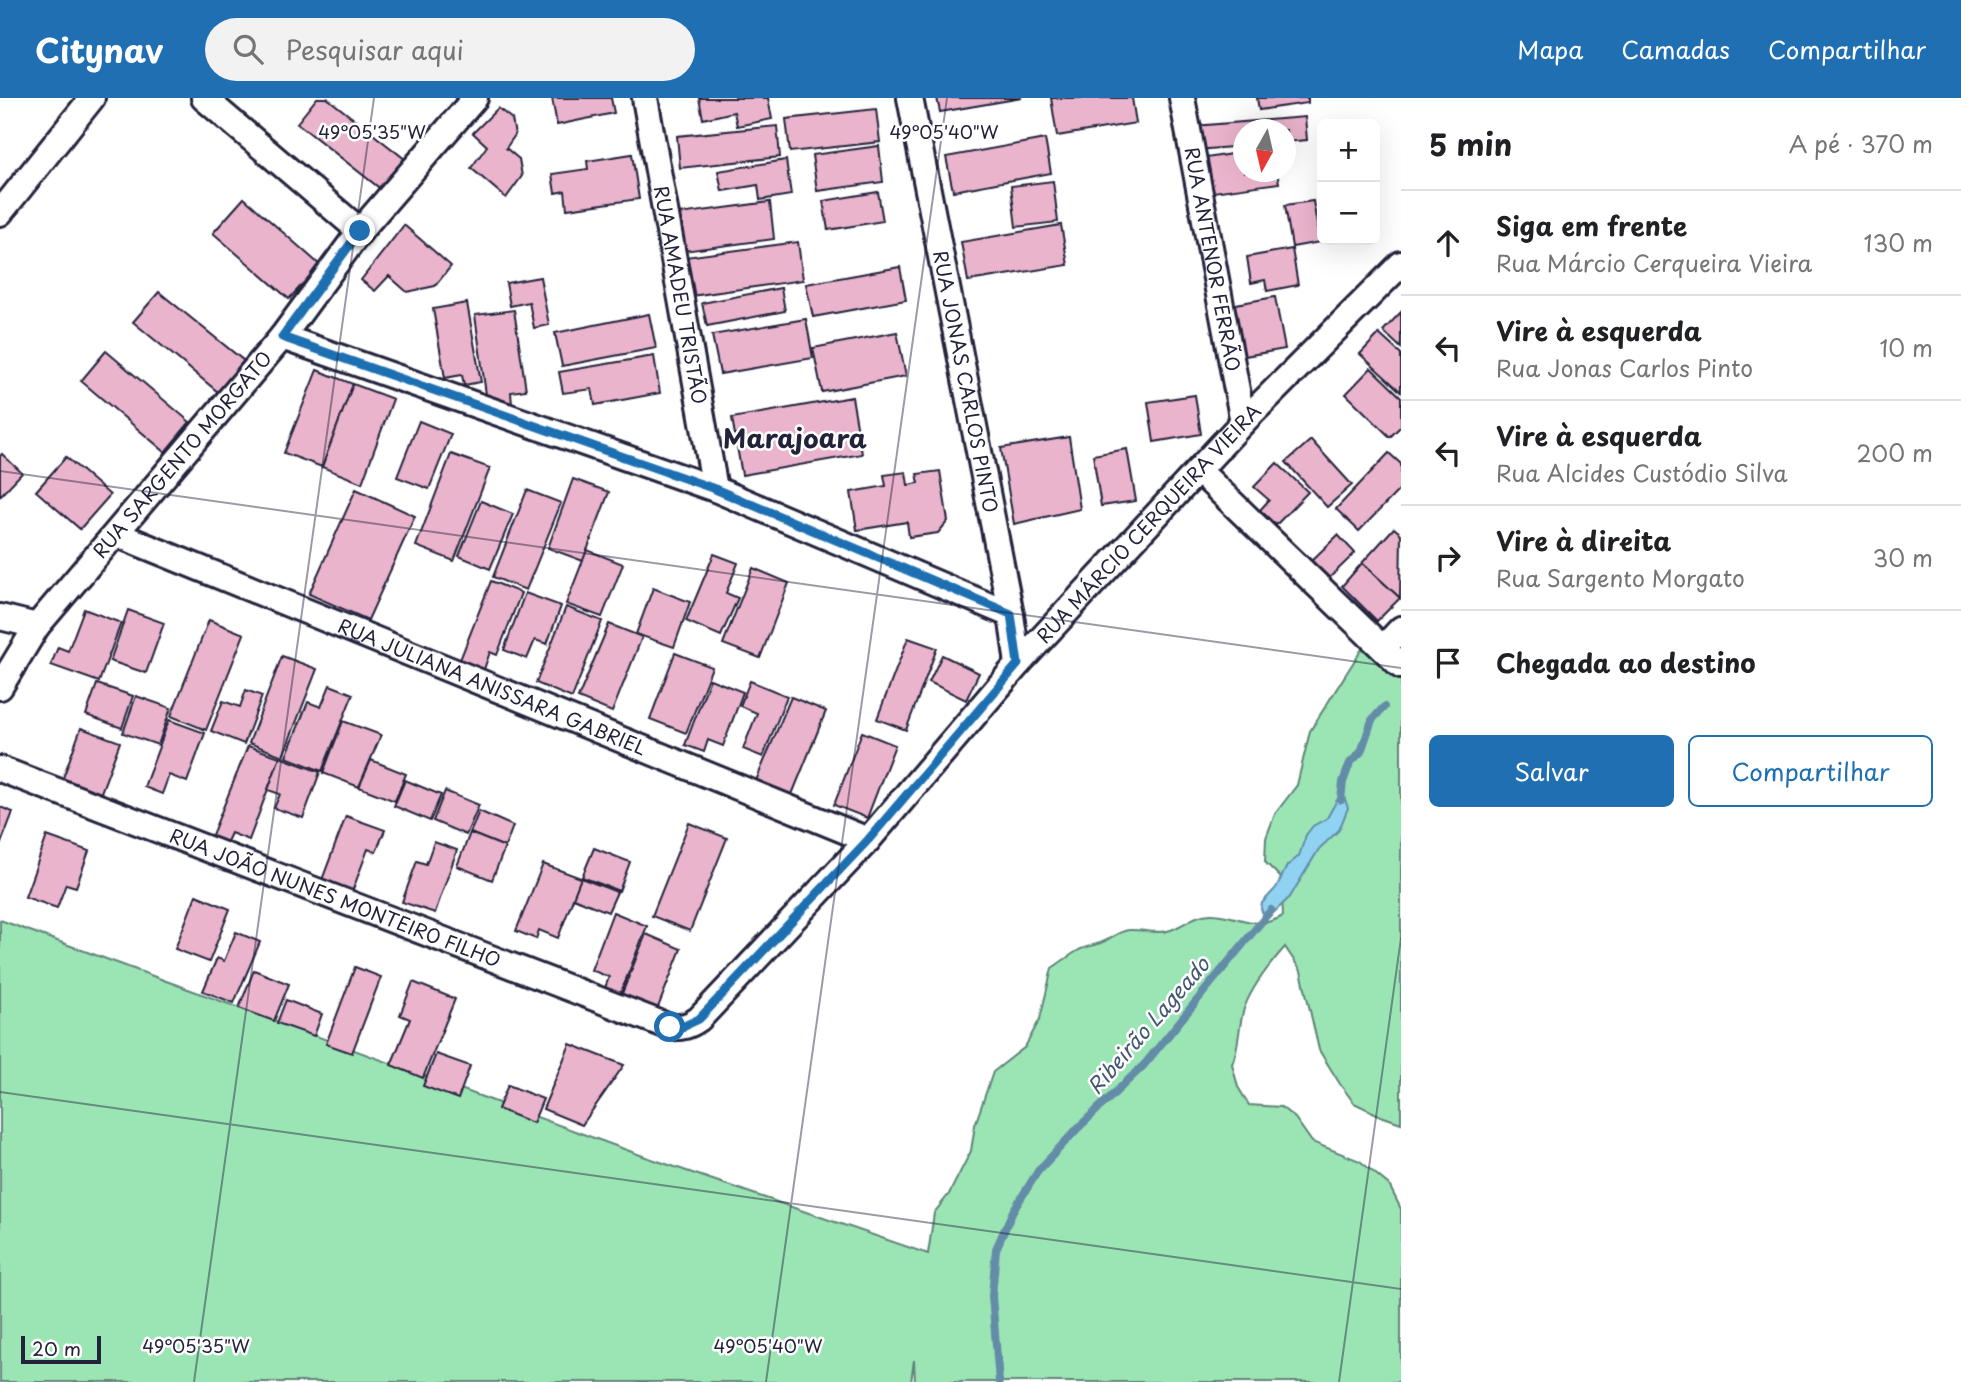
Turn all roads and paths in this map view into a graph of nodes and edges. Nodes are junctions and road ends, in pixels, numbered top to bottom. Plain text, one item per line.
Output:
1 (92, 98) edge
2 (204, 98) edge
3 (475, 98) edge
4 (645, 98) edge
5 (910, 98) edge
6 (1182, 98) edge
7 (0, 213) edge
8 (360, 231) junction
9 (1401, 264) edge
10 (282, 337) junction
11 (1243, 422) junction
12 (1199, 471) junction
13 (715, 489) junction
14 (116, 534) junction
15 (1011, 614) junction
16 (0, 617) edge
17 (37, 626) junction
18 (1401, 629) edge
19 (1383, 648) junction
20 (1018, 664) junction
21 (1401, 666) edge
22 (0, 687) edge
23 (0, 769) edge
24 (868, 840) junction
25 (670, 1027) joint

1 - 7 street
2 - 8 street
3 - 8 street, RUA SARGENTO MORGATO
4 - 13 street, RUA AMADEU TRISTÃO
5 - 15 street, RUA JONAS CARLOS PINTO
6 - 11 street, RUA ANTENOR FERRÃO
8 - 10 street, RUA SARGENTO MORGATO
9 - 11 street, RUA MÁRCIO CERQUEIRA VIEIRA
10 - 13 street
10 - 14 street, RUA SARGENTO MORGATO
11 - 12 street, RUA MÁRCIO CERQUEIRA VIEIRA
12 - 19 street
12 - 20 street, RUA MÁRCIO CERQUEIRA VIEIRA
13 - 15 street
14 - 17 street, RUA SARGENTO MORGATO
14 - 24 street, RUA JULIANA ANISSARA GABRIEL
15 - 20 street, RUA JONAS CARLOS PINTO
16 - 17 street
17 - 22 street, RUA SARGENTO MORGATO
18 - 19 street
19 - 21 street
20 - 24 street, RUA MÁRCIO CERQUEIRA VIEIRA
23 - 25 street, RUA JOÃO NUNES MONTEIRO FILHO
24 - 25 street, RUA MÁRCIO CERQUEIRA VIEIRA

